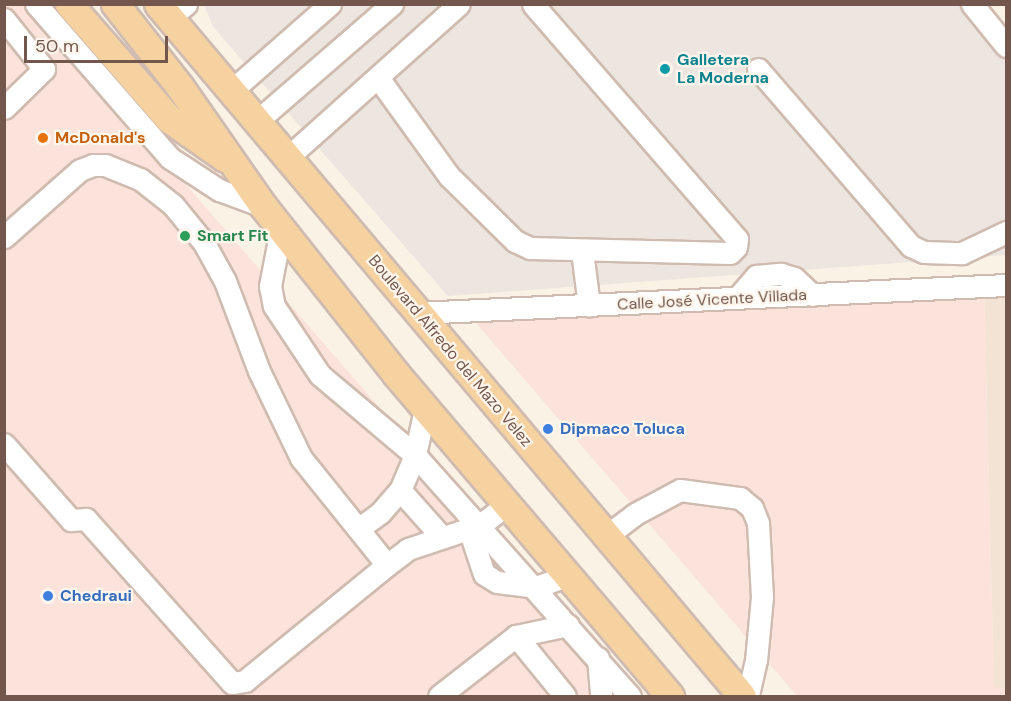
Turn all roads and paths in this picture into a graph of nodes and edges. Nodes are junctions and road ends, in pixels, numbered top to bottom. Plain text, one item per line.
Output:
1 (36, 4) edge
2 (69, 4) edge
3 (115, 4) edge
4 (330, 4) edge
5 (392, 4) edge
6 (459, 4) edge
7 (533, 4) edge
8 (972, 4) edge
9 (171, 9) edge
10 (4, 19) edge
11 (1006, 46) edge
12 (758, 69) dead end
13 (379, 79) junction
14 (231, 91) junction
15 (4, 108) edge
16 (257, 121) junction
17 (288, 157) junction
18 (234, 163) junction
19 (262, 206) junction
20 (14, 218) edge
21 (281, 229) junction
22 (1006, 232) edge
23 (4, 237) edge
24 (582, 251) junction
25 (1006, 285) edge
26 (589, 306) junction
27 (417, 313) junction
28 (425, 409) junction
29 (4, 444) edge
30 (415, 455) junction
31 (400, 490) junction
32 (507, 505) junction
33 (475, 527) junction
34 (358, 530) junction
35 (441, 536) junction
36 (606, 536) junction
37 (387, 565) junction
38 (567, 576) junction
39 (536, 587) junction
40 (568, 625) junction
41 (516, 636) junction
42 (598, 658) junction
43 (439, 696) edge
44 (565, 696) edge
45 (601, 696) edge
46 (629, 696) edge
47 (670, 696) edge
48 (742, 696) edge
49 (748, 696) edge

1 - 19 street
2 - 18 main road
3 - 18 main road
4 - 14 street
5 - 16 street
6 - 13 street
7 - 24 street
8 - 11 street
9 - 14 main road, Boulevard Alfredo del Mazo Velez
10 - 15 street
12 - 22 street
13 - 17 street
13 - 24 street
14 - 16 main road, Boulevard Alfredo del Mazo Velez
16 - 17 main road, Boulevard Alfredo del Mazo Velez
17 - 27 main road, Boulevard Alfredo del Mazo Velez
18 - 19 main road
19 - 21 main road
20 - 23 street
20 - 34 street
21 - 28 main road
21 - 30 street
24 - 26 street
25 - 26 street, Calle José Vicente Villada
26 - 27 street, Calle José Vicente Villada
27 - 36 main road, Boulevard Alfredo del Mazo Velez
28 - 30 street
28 - 32 main road
29 - 37 street
30 - 31 street
30 - 33 street
31 - 34 street
31 - 35 street
32 - 33 street
32 - 38 main road
33 - 35 street
33 - 39 street
33 - 39 street
34 - 37 street
35 - 37 street
36 - 48 main road, Boulevard Alfredo del Mazo Velez
36 - 49 street
38 - 39 street
38 - 47 main road
39 - 40 street
40 - 41 street
40 - 42 street
41 - 43 street
41 - 44 street
42 - 45 street
42 - 46 street

